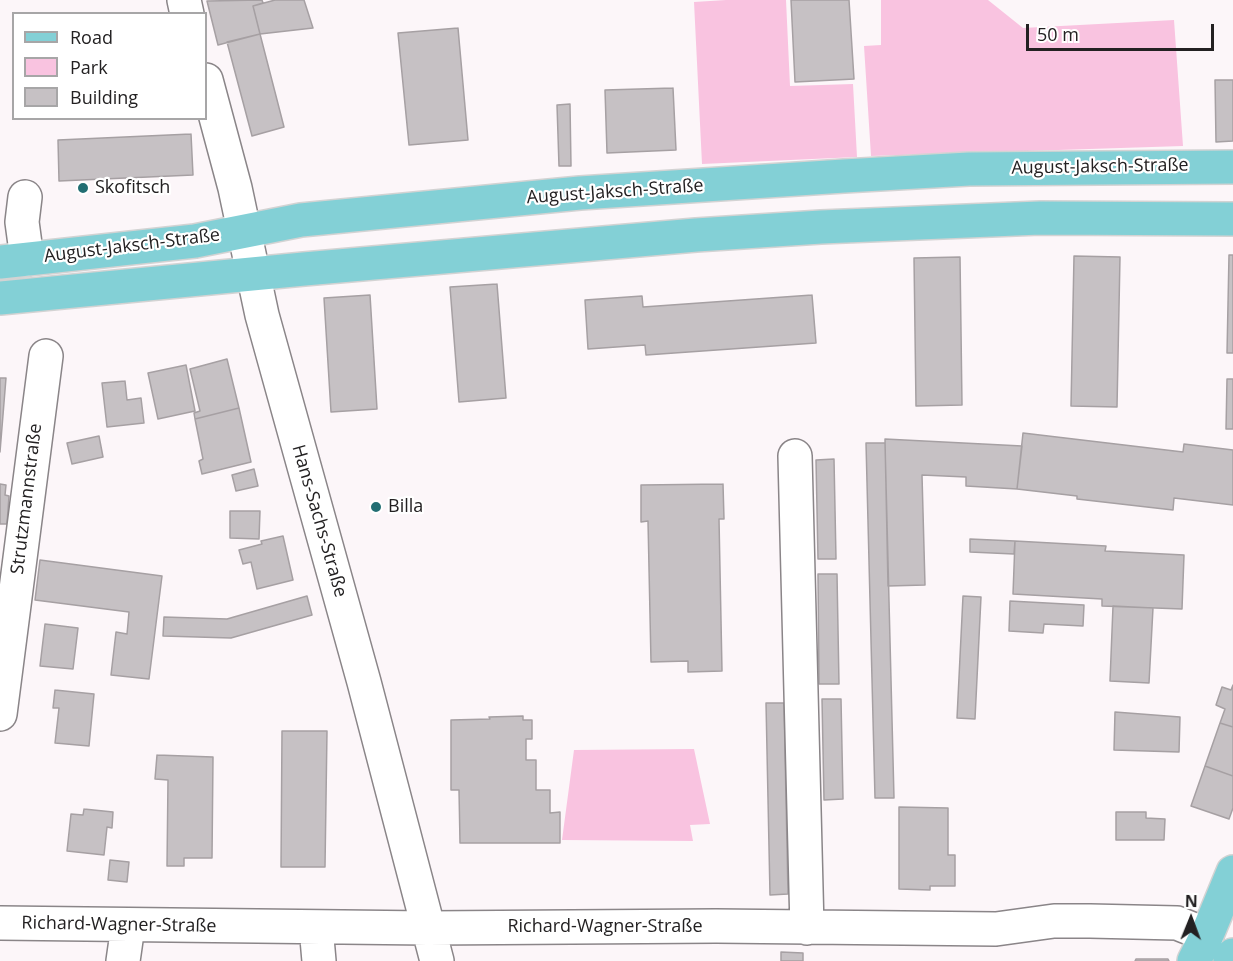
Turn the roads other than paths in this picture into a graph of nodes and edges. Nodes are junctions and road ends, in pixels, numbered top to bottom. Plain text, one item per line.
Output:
1 (207, 84) edge
2 (1233, 167) edge
3 (25, 197) dead end
4 (1233, 219) edge
5 (245, 231) junction
6 (13, 261) edge
7 (253, 274) junction
8 (0, 298) edge
9 (46, 356) dead end
10 (795, 456) dead end
11 (0, 714) edge
12 (1233, 872) edge
13 (0, 924) edge
14 (128, 926) junction
15 (316, 927) junction
16 (428, 928) junction
17 (807, 928) junction
18 (1201, 948) edge
19 (1233, 955) edge
20 (123, 961) edge
21 (319, 961) edge
22 (437, 961) edge
23 (1230, 961) edge

1 - 5 street, Hans-Sachs-Straße
2 - 5 main road, August-Jaksch-Straße
3 - 6 street
4 - 7 main road, August-Jaksch-Straße
5 - 6 main road, August-Jaksch-Straße
5 - 7 street, Hans-Sachs-Straße
7 - 8 main road, August-Jaksch-Straße
7 - 16 street, Hans-Sachs-Straße
9 - 11 street, Strutzmannstraße
10 - 17 street
12 - 18 main road
13 - 14 street, Richard-Wagner-Straße
14 - 15 street, Richard-Wagner-Straße
14 - 20 street
15 - 16 street, Richard-Wagner-Straße
15 - 21 street
16 - 17 street, Richard-Wagner-Straße
16 - 22 street, Hans-Sachs-Straße
17 - 18 street, Richard-Wagner-Straße
19 - 23 main road

